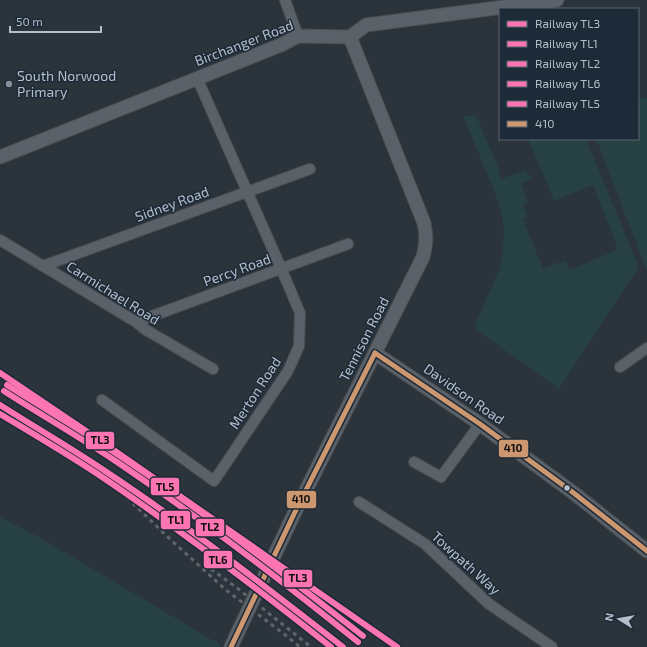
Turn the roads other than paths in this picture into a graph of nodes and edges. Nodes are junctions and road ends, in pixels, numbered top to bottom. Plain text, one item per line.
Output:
1 (285, 0) edge
2 (557, 0) edge
3 (505, 4) edge
4 (298, 36) junction
5 (350, 37) junction
6 (197, 78) junction
7 (0, 157) edge
8 (310, 168) dead end
9 (247, 191) junction
10 (0, 240) edge
11 (348, 244) dead end
12 (43, 266) junction
13 (282, 268) junction
14 (136, 322) junction
15 (647, 348) edge
16 (375, 353) junction
17 (620, 367) dead end
18 (213, 369) dead end
19 (102, 400) dead end
20 (480, 424) junction
21 (414, 462) dead end
22 (359, 502) dead end
23 (647, 551) edge
24 (233, 642) edge
25 (552, 647) edge

1 - 4 street
2 - 3 street
3 - 5 street
4 - 5 street, Birchanger Road
4 - 6 street, Birchanger Road
5 - 16 street, Tennison Road
6 - 7 street, Birchanger Road
6 - 9 street, Merton Road
8 - 9 street, Sidney Road
9 - 12 street, Sidney Road
9 - 13 street, Merton Road
10 - 12 street, Carmichael Road
11 - 13 street, Percy Road
12 - 14 street, Carmichael Road
13 - 14 street, Percy Road
13 - 19 street, Merton Road
14 - 18 street, Carmichael Road
15 - 17 street
16 - 20 street, Davidson Road
16 - 24 street, Tennison Road, bridge
20 - 21 street
20 - 23 street, Davidson Road
22 - 25 street, Towpath Way

